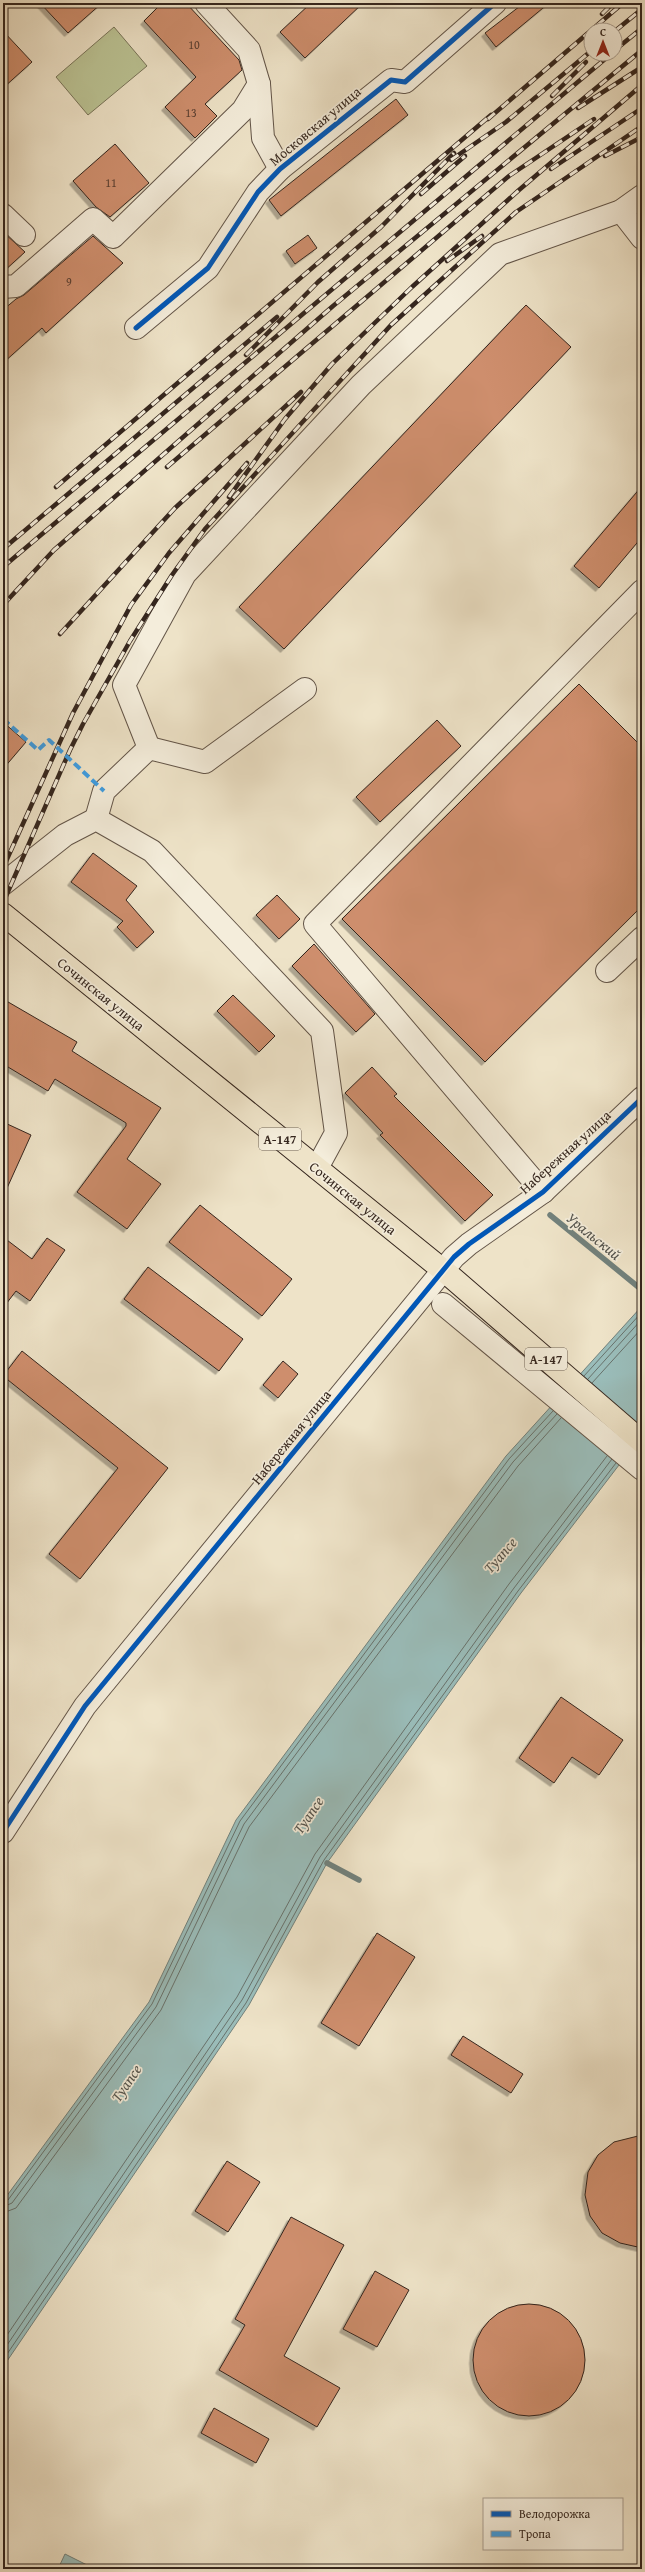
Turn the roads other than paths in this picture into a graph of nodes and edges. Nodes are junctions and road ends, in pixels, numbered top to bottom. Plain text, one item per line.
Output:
1 (206, 3) edge
2 (495, 3) edge
3 (259, 84) junction
4 (280, 170) junction
5 (642, 196) edge
6 (621, 211) junction
7 (3, 215) edge
8 (24, 235) dead end
9 (642, 238) edge
10 (3, 287) edge
11 (136, 328) dead end
12 (642, 591) edge
13 (305, 690) dead end
14 (149, 748) junction
15 (96, 818) junction
16 (3, 884) edge
17 (3, 914) edge
18 (642, 938) edge
19 (607, 971) dead end
20 (642, 1098) edge
21 (317, 1168) junction
22 (543, 1192) junction
23 (446, 1273) junction
24 (443, 1304) dead end
25 (642, 1442) edge
26 (642, 1468) edge
27 (3, 1832) edge

1 - 3 street
2 - 4 street, Московская улица
3 - 4 street
3 - 10 street
4 - 11 street, Московская улица
5 - 6 street
6 - 9 street
6 - 14 street
7 - 8 street
12 - 22 street
13 - 14 street
14 - 15 street
15 - 16 street
15 - 21 street
17 - 21 highway, Сочинская улица / А-147
18 - 19 street
20 - 22 street, Набережная улица
21 - 23 highway, Сочинская улица / А-147
22 - 23 street, Набережная улица
23 - 25 highway, Сочинская улица / А-147
23 - 27 street, Набережная улица
24 - 26 street

